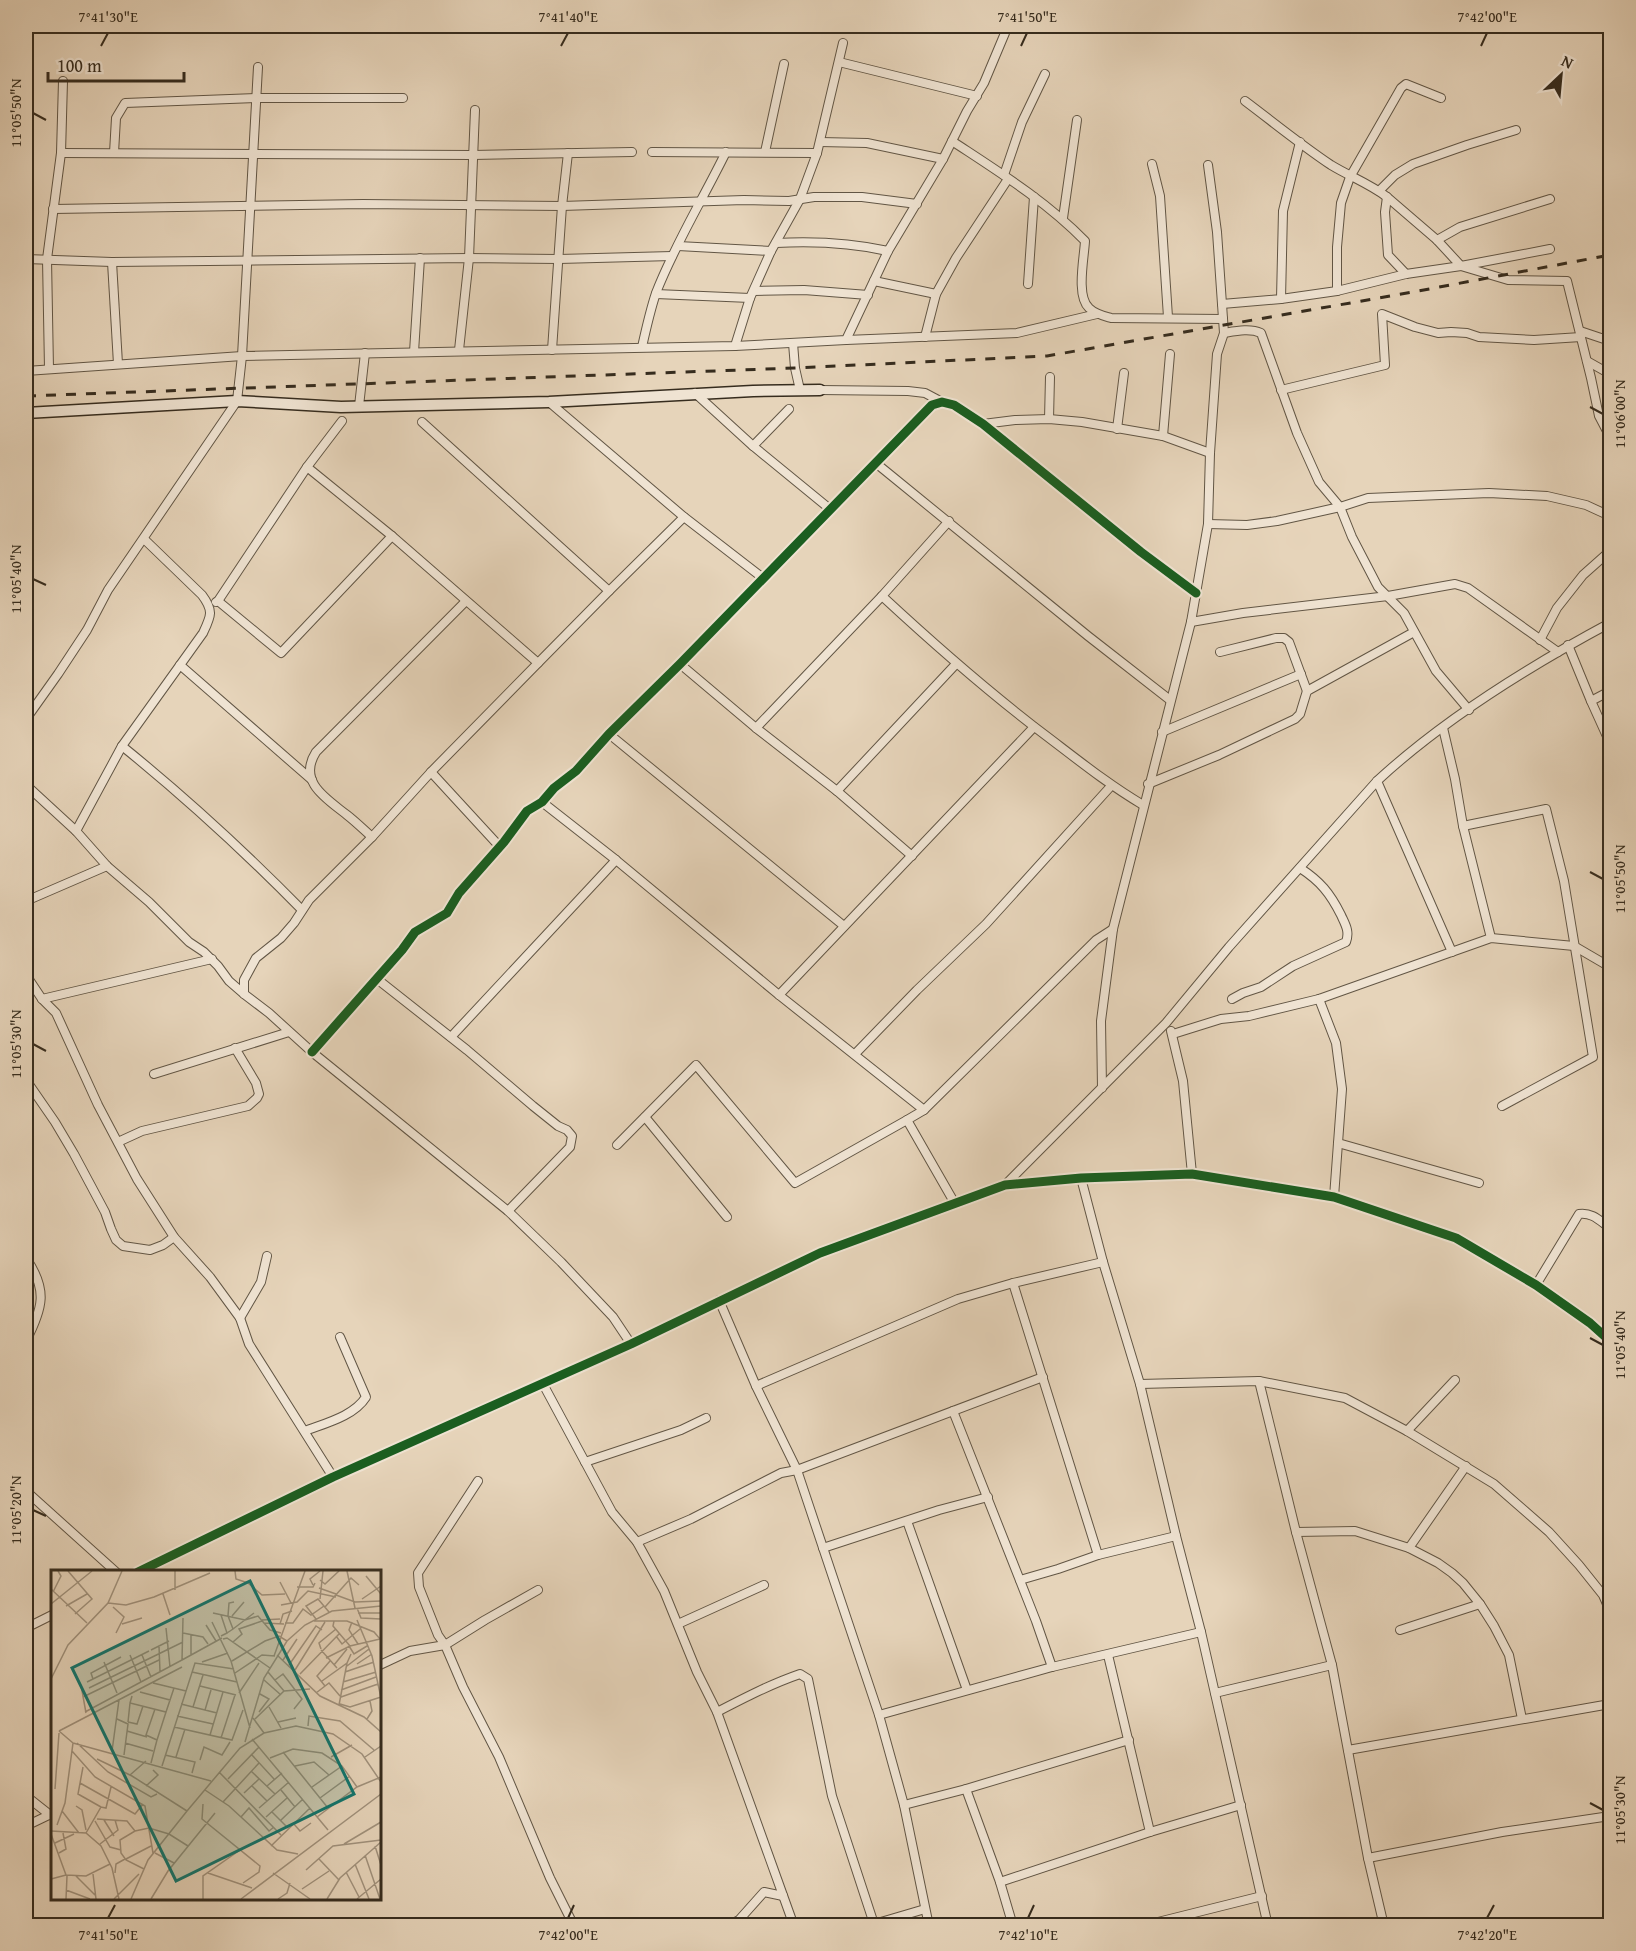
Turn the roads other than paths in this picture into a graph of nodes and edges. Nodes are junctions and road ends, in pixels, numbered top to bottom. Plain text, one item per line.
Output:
1 (1005, 33) dead end
2 (843, 43) dead end
3 (839, 62) junction
4 (784, 64) dead end
5 (258, 67) dead end
6 (1045, 74) dead end
7 (63, 81) dead end
8 (977, 96) junction
9 (256, 98) junction
10 (403, 98) dead end
11 (1441, 99) dead end
12 (1245, 101) dead end
13 (475, 110) dead end
14 (1077, 120) dead end
15 (1516, 130) dead end
16 (952, 141) junction
17 (820, 142) junction
18 (1300, 142) junction
19 (253, 152) junction
20 (632, 152) dead end
21 (652, 152) dead end
22 (726, 152) junction
23 (765, 152) junction
24 (60, 153) junction
25 (114, 153) junction
26 (568, 153) junction
27 (818, 153) junction
28 (473, 155) junction
29 (943, 159) junction
30 (1152, 164) dead end
31 (1208, 165) dead end
32 (1006, 177) junction
33 (1350, 177) junction
34 (1379, 191) junction
35 (1034, 197) junction
36 (1387, 197) junction
37 (800, 199) junction
38 (1550, 199) dead end
39 (702, 201) junction
40 (917, 204) junction
41 (250, 205) junction
42 (472, 206) junction
43 (562, 206) junction
44 (53, 209) junction
45 (1063, 219) junction
46 (1437, 240) junction
47 (776, 243) junction
48 (678, 246) junction
49 (1550, 249) dead end
50 (771, 251) junction
51 (888, 251) junction
52 (672, 256) junction
53 (420, 258) junction
54 (469, 258) junction
55 (26, 259) edge
56 (47, 259) junction
57 (559, 259) junction
58 (247, 260) junction
59 (112, 262) junction
60 (1461, 266) junction
61 (1406, 274) junction
62 (874, 281) junction
63 (1028, 284) dead end
64 (1336, 291) junction
65 (656, 294) junction
66 (936, 294) junction
67 (752, 295) junction
68 (868, 295) junction
69 (1281, 299) junction
70 (1222, 304) junction
71 (1097, 314) junction
72 (1168, 317) junction
73 (1224, 319) junction
74 (1224, 333) junction
75 (1581, 334) junction
76 (925, 337) junction
77 (846, 340) junction
78 (1611, 341) edge
79 (793, 343) junction
80 (735, 346) junction
81 (642, 347) junction
82 (459, 350) junction
83 (552, 350) junction
84 (414, 352) junction
85 (365, 353) junction
86 (1170, 354) dead end
87 (242, 356) junction
88 (1587, 361) junction
89 (118, 364) junction
90 (49, 369) junction
91 (26, 371) edge
92 (1124, 373) dead end
93 (1611, 374) edge
94 (1050, 376) dead end
95 (800, 390) junction
96 (820, 390) joint
97 (1281, 390) junction
98 (695, 393) junction
99 (237, 400) junction
100 (549, 402) junction
101 (942, 402) junction
102 (359, 406) junction
103 (789, 409) dead end
104 (26, 412) edge
105 (1049, 419) junction
106 (342, 421) dead end
107 (422, 422) dead end
108 (983, 424) junction
109 (1117, 429) junction
110 (1163, 435) junction
111 (1611, 437) edge
112 (753, 446) junction
113 (1210, 453) junction
114 (877, 464) junction
115 (307, 467) junction
116 (1340, 507) junction
117 (830, 508) junction
118 (1611, 516) edge
119 (684, 517) junction
120 (949, 521) junction
121 (1208, 524) junction
122 (392, 536) junction
123 (144, 539) junction
124 (1611, 551) edge
125 (763, 578) junction
126 (609, 591) junction
127 (1196, 593) junction
128 (882, 596) junction
129 (1388, 596) junction
130 (218, 601) junction
131 (466, 601) junction
132 (209, 605) junction
133 (1191, 622) junction
134 (1611, 623) edge
135 (1414, 632) junction
136 (1540, 640) junction
137 (1568, 645) junction
138 (1220, 652) dead end
139 (1558, 652) junction
140 (537, 663) junction
141 (956, 663) junction
142 (681, 664) junction
143 (180, 665) junction
144 (1300, 674) junction
145 (1611, 691) edge
146 (1307, 692) junction
147 (1170, 700) junction
148 (1591, 701) junction
149 (1468, 710) junction
150 (26, 719) edge
151 (1034, 727) junction
152 (756, 728) junction
153 (1443, 728) junction
154 (1162, 732) junction
155 (609, 734) junction
156 (1611, 743) edge
157 (122, 746) junction
158 (431, 772) junction
159 (312, 780) junction
160 (1377, 782) junction
161 (1148, 784) junction
162 (26, 785) edge
163 (1111, 786) junction
164 (837, 791) junction
165 (542, 802) junction
166 (1143, 805) junction
167 (1463, 826) junction
168 (76, 831) junction
169 (372, 837) junction
170 (500, 847) junction
171 (912, 856) junction
172 (616, 860) junction
173 (107, 866) junction
174 (1300, 868) junction
175 (26, 901) edge
176 (302, 910) junction
177 (844, 926) junction
178 (1113, 929) junction
179 (1491, 938) junction
180 (1574, 946) junction
181 (1452, 952) junction
182 (213, 959) junction
183 (1611, 967) edge
184 (26, 975) edge
185 (377, 979) junction
186 (244, 994) junction
187 (779, 995) junction
188 (42, 999) junction
189 (1232, 999) dead end
190 (1319, 999) junction
191 (1166, 1023) junction
192 (289, 1032) junction
193 (1173, 1034) junction
194 (451, 1037) junction
195 (236, 1048) junction
196 (312, 1052) junction
197 (855, 1054) junction
198 (154, 1074) dead end
199 (26, 1080) edge
200 (1102, 1088) junction
201 (1502, 1106) dead end
202 (924, 1110) junction
203 (645, 1117) junction
204 (907, 1119) junction
205 (118, 1142) junction
206 (1338, 1143) junction
207 (617, 1145) dead end
208 (1192, 1174) junction
209 (1081, 1178) junction
210 (1479, 1183) dead end
211 (1005, 1185) junction
212 (1334, 1197) junction
213 (954, 1203) junction
214 (508, 1211) junction
215 (727, 1218) dead end
216 (1611, 1228) edge
217 (174, 1237) junction
218 (267, 1256) dead end
219 (1103, 1263) junction
220 (27, 1264) edge
221 (1013, 1283) junction
222 (1536, 1285) junction
223 (719, 1300) junction
224 (240, 1318) junction
225 (340, 1337) dead end
226 (26, 1341) edge
227 (1611, 1341) edge
228 (631, 1344) junction
229 (1043, 1377) junction
230 (1455, 1380) dead end
231 (1259, 1381) junction
232 (543, 1384) junction
233 (1140, 1384) junction
234 (756, 1386) junction
235 (953, 1411) junction
236 (706, 1418) dead end
237 (305, 1431) junction
238 (1407, 1431) junction
239 (585, 1461) junction
240 (1466, 1466) junction
241 (797, 1470) junction
242 (333, 1477) junction
243 (478, 1481) dead end
244 (26, 1491) edge
245 (988, 1497) junction
246 (907, 1521) junction
247 (1296, 1532) junction
248 (1176, 1536) junction
249 (637, 1542) junction
250 (823, 1548) junction
251 (1409, 1548) junction
252 (1098, 1555) junction
253 (114, 1570) edge
254 (142, 1570) edge
255 (1020, 1580) junction
256 (764, 1585) dead end
257 (538, 1590) dead end
258 (1607, 1595) edge
259 (1480, 1604) junction
260 (1611, 1611) edge
261 (51, 1616) edge
262 (678, 1624) junction
263 (26, 1628) edge
264 (1400, 1630) dead end
265 (1201, 1632) junction
266 (446, 1645) junction
267 (1108, 1654) junction
268 (381, 1665) edge
269 (1332, 1665) junction
270 (1052, 1667) junction
271 (967, 1690) junction
272 (1215, 1693) junction
273 (1611, 1704) edge
274 (717, 1712) junction
275 (879, 1715) junction
276 (1522, 1719) junction
277 (1128, 1740) junction
278 (1348, 1750) junction
279 (966, 1789) junction
280 (26, 1796) edge
281 (904, 1805) junction
282 (1241, 1805) junction
283 (51, 1814) edge
284 (1611, 1816) edge
285 (26, 1826) edge
286 (1150, 1832) junction
287 (1368, 1858) junction
288 (1000, 1882) junction
289 (783, 1896) junction
290 (1262, 1896) junction
291 (925, 1909) junction
292 (1171, 1922) edge
293 (574, 1926) edge
294 (728, 1926) edge
295 (794, 1926) edge
296 (930, 1926) edge
297 (1013, 1926) edge
298 (1142, 1926) edge
299 (1268, 1926) edge
300 (1383, 1926) edge

1 - 8 street
2 - 3 street
3 - 8 street
3 - 17 street
4 - 23 street
5 - 9 street
6 - 32 street
7 - 24 street
8 - 16 street
9 - 10 street
9 - 19 street
9 - 25 street
11 - 33 street
12 - 18 street
13 - 28 street
14 - 45 street
15 - 34 street
16 - 29 street
16 - 32 street
17 - 27 street
17 - 29 street
18 - 33 street
18 - 69 street
19 - 25 street
19 - 28 street
19 - 41 street
20 - 26 street
21 - 22 street
22 - 23 street
22 - 39 street
23 - 27 street
24 - 25 street
24 - 44 street
26 - 28 street
26 - 43 street
27 - 37 street
28 - 42 street
29 - 40 street
30 - 72 street
31 - 70 street
32 - 35 street
32 - 66 street
33 - 34 street
33 - 64 street
34 - 36 street
35 - 45 street
35 - 63 street
36 - 46 street
36 - 61 street
37 - 39 street
37 - 40 street
37 - 47 street
38 - 46 street
39 - 43 street
39 - 48 street
40 - 51 street
41 - 42 street
41 - 44 street
41 - 58 street
42 - 43 street
42 - 54 street
43 - 57 street
44 - 56 street
45 - 71 street
46 - 60 street
47 - 50 street
47 - 51 street
48 - 50 street
48 - 52 street
49 - 60 street
50 - 67 street
51 - 62 street
52 - 57 street
52 - 65 street
53 - 54 street
53 - 58 street
53 - 84 street
54 - 57 street
54 - 82 street
55 - 56 street
56 - 59 street
56 - 90 street
57 - 83 street
58 - 59 street
58 - 87 street
59 - 89 street
60 - 61 street
60 - 75 street
61 - 64 street
62 - 66 street
62 - 68 street
64 - 69 street
65 - 67 street
65 - 81 street
66 - 76 street
67 - 68 street
67 - 80 street
68 - 77 street
69 - 70 street
70 - 73 street
71 - 72 street
71 - 76 street
72 - 73 street
73 - 74 street
74 - 97 street
74 - 113 street
75 - 78 street
75 - 88 street
75 - 97 street
76 - 77 street
77 - 79 street
79 - 80 street
79 - 95 street
80 - 81 street
81 - 83 street
82 - 83 street
82 - 84 street
84 - 85 street
85 - 87 street
85 - 102 street
86 - 110 street
87 - 89 street
87 - 99 street
88 - 93 street
88 - 111 street
89 - 90 street
90 - 91 street
92 - 109 street
94 - 105 street
95 - 96 main road
95 - 98 main road
96 - 101 street
97 - 116 street
98 - 100 main road
98 - 112 street
99 - 102 main road
99 - 104 main road
99 - 123 street
100 - 102 main road
100 - 119 street
101 - 108 street
101 - 114 street
103 - 112 street
105 - 108 street
105 - 109 street
106 - 115 street
107 - 126 street
108 - 127 street
109 - 110 street
110 - 113 street
112 - 117 street
113 - 121 street
114 - 117 street
114 - 120 street
115 - 122 street
115 - 130 street
116 - 118 street
116 - 121 street
116 - 129 street
117 - 125 street
119 - 125 street
119 - 126 street
120 - 128 street
120 - 147 street
121 - 127 street
122 - 130 street
122 - 131 street
123 - 132 street
123 - 150 street
124 - 136 street
125 - 142 street
126 - 140 street
127 - 133 street
128 - 141 street
128 - 152 street
129 - 133 street
129 - 135 street
129 - 136 street
130 - 132 street
131 - 140 street
131 - 159 street
132 - 143 street
133 - 147 street
134 - 137 street
135 - 146 street
135 - 149 street
136 - 139 street
137 - 139 street
137 - 148 street
138 - 144 street
139 - 149 street
140 - 158 street
141 - 151 street
141 - 164 street
142 - 152 street
142 - 155 street
143 - 157 street
143 - 159 street
144 - 146 street
144 - 154 street
145 - 148 street
146 - 161 street
147 - 154 street
148 - 156 street
149 - 153 street
151 - 163 street
151 - 171 street
152 - 164 street
153 - 160 street
153 - 167 street
154 - 161 street
155 - 165 street
155 - 177 street
157 - 168 street
157 - 176 street
158 - 169 street
158 - 170 street
159 - 169 street
160 - 174 street
160 - 181 street
161 - 166 street
162 - 168 street
163 - 166 street
163 - 197 street
164 - 171 street
165 - 170 street
165 - 172 street
166 - 178 street
167 - 179 street
167 - 180 street
168 - 173 street
169 - 176 street
170 - 185 street
171 - 177 street
172 - 187 street
172 - 194 street
173 - 175 street
173 - 182 street
174 - 189 street
174 - 191 street
176 - 186 street
177 - 187 street
178 - 200 street
178 - 202 street
179 - 180 street
179 - 181 street
180 - 183 street
180 - 201 street
181 - 190 street
182 - 186 street
182 - 188 street
184 - 188 street
185 - 194 street
185 - 196 street
186 - 192 street
187 - 197 street
188 - 205 street
190 - 193 street
190 - 206 street
191 - 193 street
191 - 200 street
192 - 195 street
192 - 196 street
193 - 208 street
194 - 214 street
195 - 198 street
195 - 205 street
196 - 214 street
197 - 202 street
199 - 217 street
200 - 211 street
202 - 204 street
203 - 204 street
203 - 207 street
203 - 215 street
204 - 213 street
205 - 217 street
206 - 210 street
206 - 212 street
208 - 209 street
208 - 212 street
209 - 211 street
209 - 219 street
211 - 213 street
212 - 222 street
213 - 223 street
214 - 228 street
216 - 222 street
217 - 224 street
218 - 224 street
219 - 221 street
219 - 233 street
220 - 226 street
221 - 229 street
221 - 234 street
222 - 227 street
223 - 228 street
223 - 234 street
224 - 237 street
225 - 237 street
228 - 232 street
229 - 235 street
229 - 252 street
230 - 238 street
231 - 233 street
231 - 238 street
231 - 247 street
232 - 239 street
232 - 242 street
233 - 248 street
234 - 241 street
235 - 241 street
235 - 245 street
236 - 239 street
237 - 242 street
238 - 240 street
239 - 249 street
240 - 251 street
240 - 258 street
241 - 249 street
241 - 250 street
242 - 254 street
243 - 266 street
244 - 253 street
245 - 246 street
245 - 255 street
246 - 250 street
246 - 271 street
247 - 251 street
247 - 269 street
248 - 252 street
248 - 265 street
249 - 262 street
250 - 275 street
251 - 259 street
252 - 255 street
255 - 270 street
256 - 262 street
257 - 266 street
258 - 260 street
259 - 264 street
259 - 276 street
261 - 263 street
262 - 274 street
265 - 267 street
265 - 272 street
266 - 268 street
266 - 293 street
267 - 270 street
267 - 277 street
269 - 272 street
269 - 278 street
270 - 271 street
271 - 275 street
272 - 282 street
273 - 276 street
274 - 289 street
274 - 291 street
275 - 281 street
276 - 278 street
277 - 279 street
277 - 286 street
278 - 287 street
279 - 281 street
279 - 288 street
280 - 283 street
281 - 291 street
282 - 286 street
282 - 290 street
283 - 285 street
284 - 287 street
286 - 288 street
287 - 300 street
288 - 297 street
289 - 294 street
289 - 295 street
290 - 292 street
290 - 299 street
291 - 296 street
292 - 298 street

